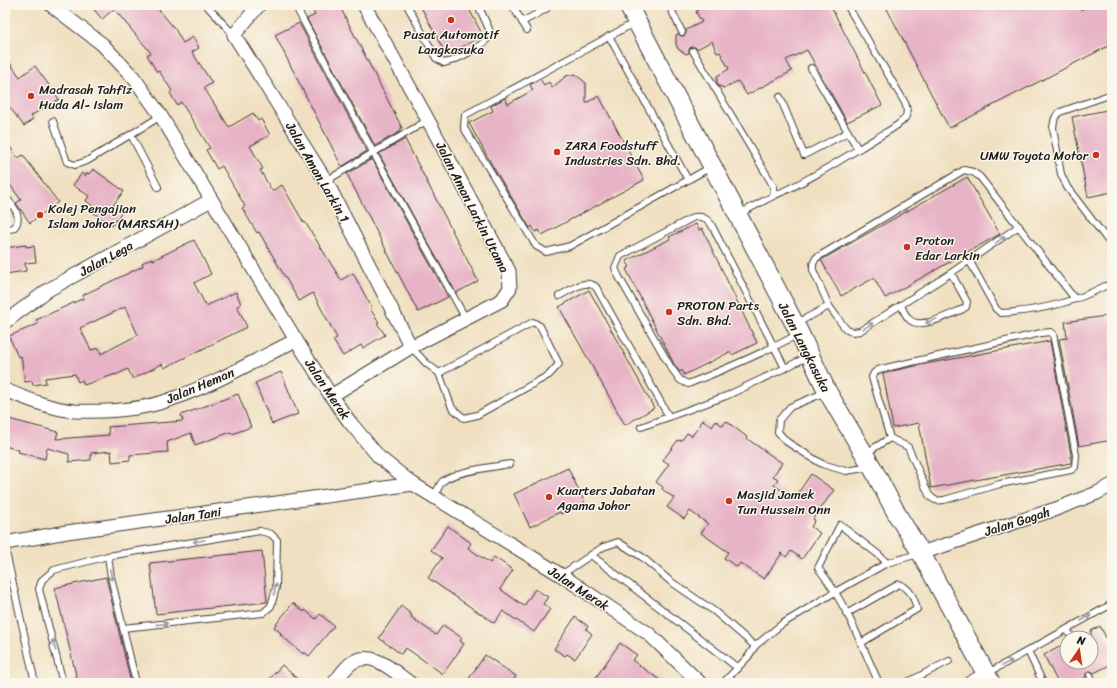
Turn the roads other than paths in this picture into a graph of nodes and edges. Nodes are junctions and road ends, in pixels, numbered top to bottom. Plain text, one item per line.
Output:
1 (50, 5) edge
2 (206, 5) edge
3 (259, 5) edge
4 (295, 5) edge
5 (364, 5) edge
6 (407, 5) edge
7 (478, 5) edge
8 (512, 5) edge
9 (628, 5) edge
10 (669, 5) edge
11 (847, 5) edge
12 (546, 9) dead end
13 (638, 21) junction
14 (522, 22) junction
15 (527, 30) dead end
16 (682, 32) dead end
17 (234, 35) junction
18 (609, 36) junction
19 (693, 51) dead end
20 (811, 68) dead end
21 (1112, 94) edge
22 (780, 97) dead end
23 (161, 116) junction
24 (428, 120) junction
25 (53, 121) dead end
26 (848, 132) junction
27 (131, 135) junction
28 (858, 149) junction
29 (373, 152) junction
30 (712, 167) junction
31 (326, 180) junction
32 (688, 180) junction
33 (158, 187) dead end
34 (5, 196) edge
35 (773, 196) junction
36 (211, 200) junction
37 (737, 215) junction
38 (1019, 226) junction
39 (5, 228) edge
40 (1112, 246) edge
41 (969, 260) junction
42 (951, 273) junction
43 (1104, 286) dead end
44 (559, 296) dead end
45 (1075, 299) junction
46 (901, 305) junction
47 (829, 306) junction
48 (466, 319) junction
49 (5, 322) edge
50 (797, 329) junction
51 (296, 340) junction
52 (411, 347) junction
53 (775, 347) junction
54 (810, 356) junction
55 (785, 368) junction
56 (439, 372) junction
57 (5, 390) edge
58 (827, 391) junction
59 (331, 396) junction
60 (669, 417) junction
61 (641, 427) dead end
62 (890, 438) junction
63 (868, 460) junction
64 (510, 464) dead end
65 (391, 466) junction
66 (412, 484) junction
67 (1112, 485) edge
68 (381, 488) junction
69 (434, 497) junction
70 (5, 543) edge
71 (5, 548) edge
72 (921, 553) junction
73 (591, 555) junction
74 (108, 556) junction
75 (887, 563) junction
76 (561, 575) junction
77 (835, 592) junction
78 (1112, 604) edge
79 (846, 614) junction
80 (123, 628) junction
81 (1067, 629) joint
82 (861, 643) junction
83 (755, 646) junction
84 (1028, 651) junction
85 (949, 661) dead end
86 (738, 668) junction
87 (1090, 675) dead end
88 (989, 679) edge
89 (35, 683) edge
90 (64, 683) edge
91 (136, 683) edge
92 (334, 683) edge
93 (410, 683) edge
94 (700, 683) edge
95 (723, 683) edge
96 (879, 683) edge
97 (906, 683) edge
98 (970, 683) edge
99 (1043, 683) edge
100 (1094, 683) edge

1 - 23 street, Jalan Merak
2 - 17 lane
3 - 17 street
4 - 29 lane
5 - 24 street, Jalan Aman Larkin Utama
6 - 7 lane
8 - 14 lane
9 - 13 main road, Jalan Langkasuka
10 - 16 lane
11 - 28 lane
12 - 14 lane
13 - 18 lane
13 - 30 main road, Jalan Langkasuka
14 - 15 lane
17 - 31 street, Jalan Aman Larkin 1
18 - 32 lane
18 - 32 lane
19 - 35 lane
20 - 26 lane
21 - 40 lane
22 - 26 lane
23 - 27 lane
23 - 36 street, Jalan Merak
24 - 29 lane
24 - 48 street, Jalan Aman Larkin Utama
25 - 27 lane
26 - 28 lane
27 - 33 lane
28 - 35 lane
29 - 31 lane
29 - 48 lane
30 - 32 lane
30 - 37 main road, Jalan Langkasuka
31 - 52 street, Jalan Aman Larkin 1
34 - 39 lane
35 - 37 lane
36 - 49 street, Jalan Lega
36 - 51 street, Jalan Merak
37 - 50 main road, Jalan Langkasuka
41 -> 38 lane
38 - 45 lane
38 - 47 lane
41 - 42 lane
41 - 45 lane
42 - 46 lane
42 -> 46 lane
43 - 45 lane
44 - 60 lane
47 -> 46 lane
47 - 50 lane
48 - 52 street, Jalan Aman Larkin Utama
50 - 53 lane
50 - 54 main road, Jalan Langkasuka
51 - 57 street, Jalan Heman
51 - 59 street, Jalan Merak
52 - 56 lane
52 - 59 street, Jalan Aman Larkin Utama
53 - 53 lane
53 - 55 lane
54 - 55 lane
54 - 58 main road, Jalan Langkasuka
55 - 60 lane
56 - 56 lane
58 - 63 main road, Jalan Langkasuka
58 - 63 lane
59 - 65 street, Jalan Merak
60 - 61 lane
62 - 62 lane
62 - 63 lane
63 - 72 main road, Jalan Langkasuka
64 - 69 lane
65 - 66 street, Jalan Merak
65 - 68 street
66 - 68 street, Jalan Tani
66 - 69 street, Jalan Merak
67 - 72 street, Jalan Gagah
68 - 70 street, Jalan Tani
69 - 76 street, Jalan Merak
71 - 89 lane
72 - 75 lane
72 - 88 main road, Jalan Langkasuka
73 - 76 lane
73 - 83 lane
73 - 86 lane
74 -> 80 lane
80 -> 74 lane
90 -> 74 lane
75 - 77 lane
75 - 77 lane
76 - 94 street, Jalan Merak
77 - 79 lane
77 - 83 lane
81 -> 78 lane
79 - 82 lane
79 - 82 lane
80 - 91 lane
81 - 84 lane
82 - 96 lane
83 - 86 lane
88 -> 84 lane
84 - 99 lane
85 - 97 lane
86 - 95 lane
87 - 100 lane
88 - 98 street
92 - 93 street

